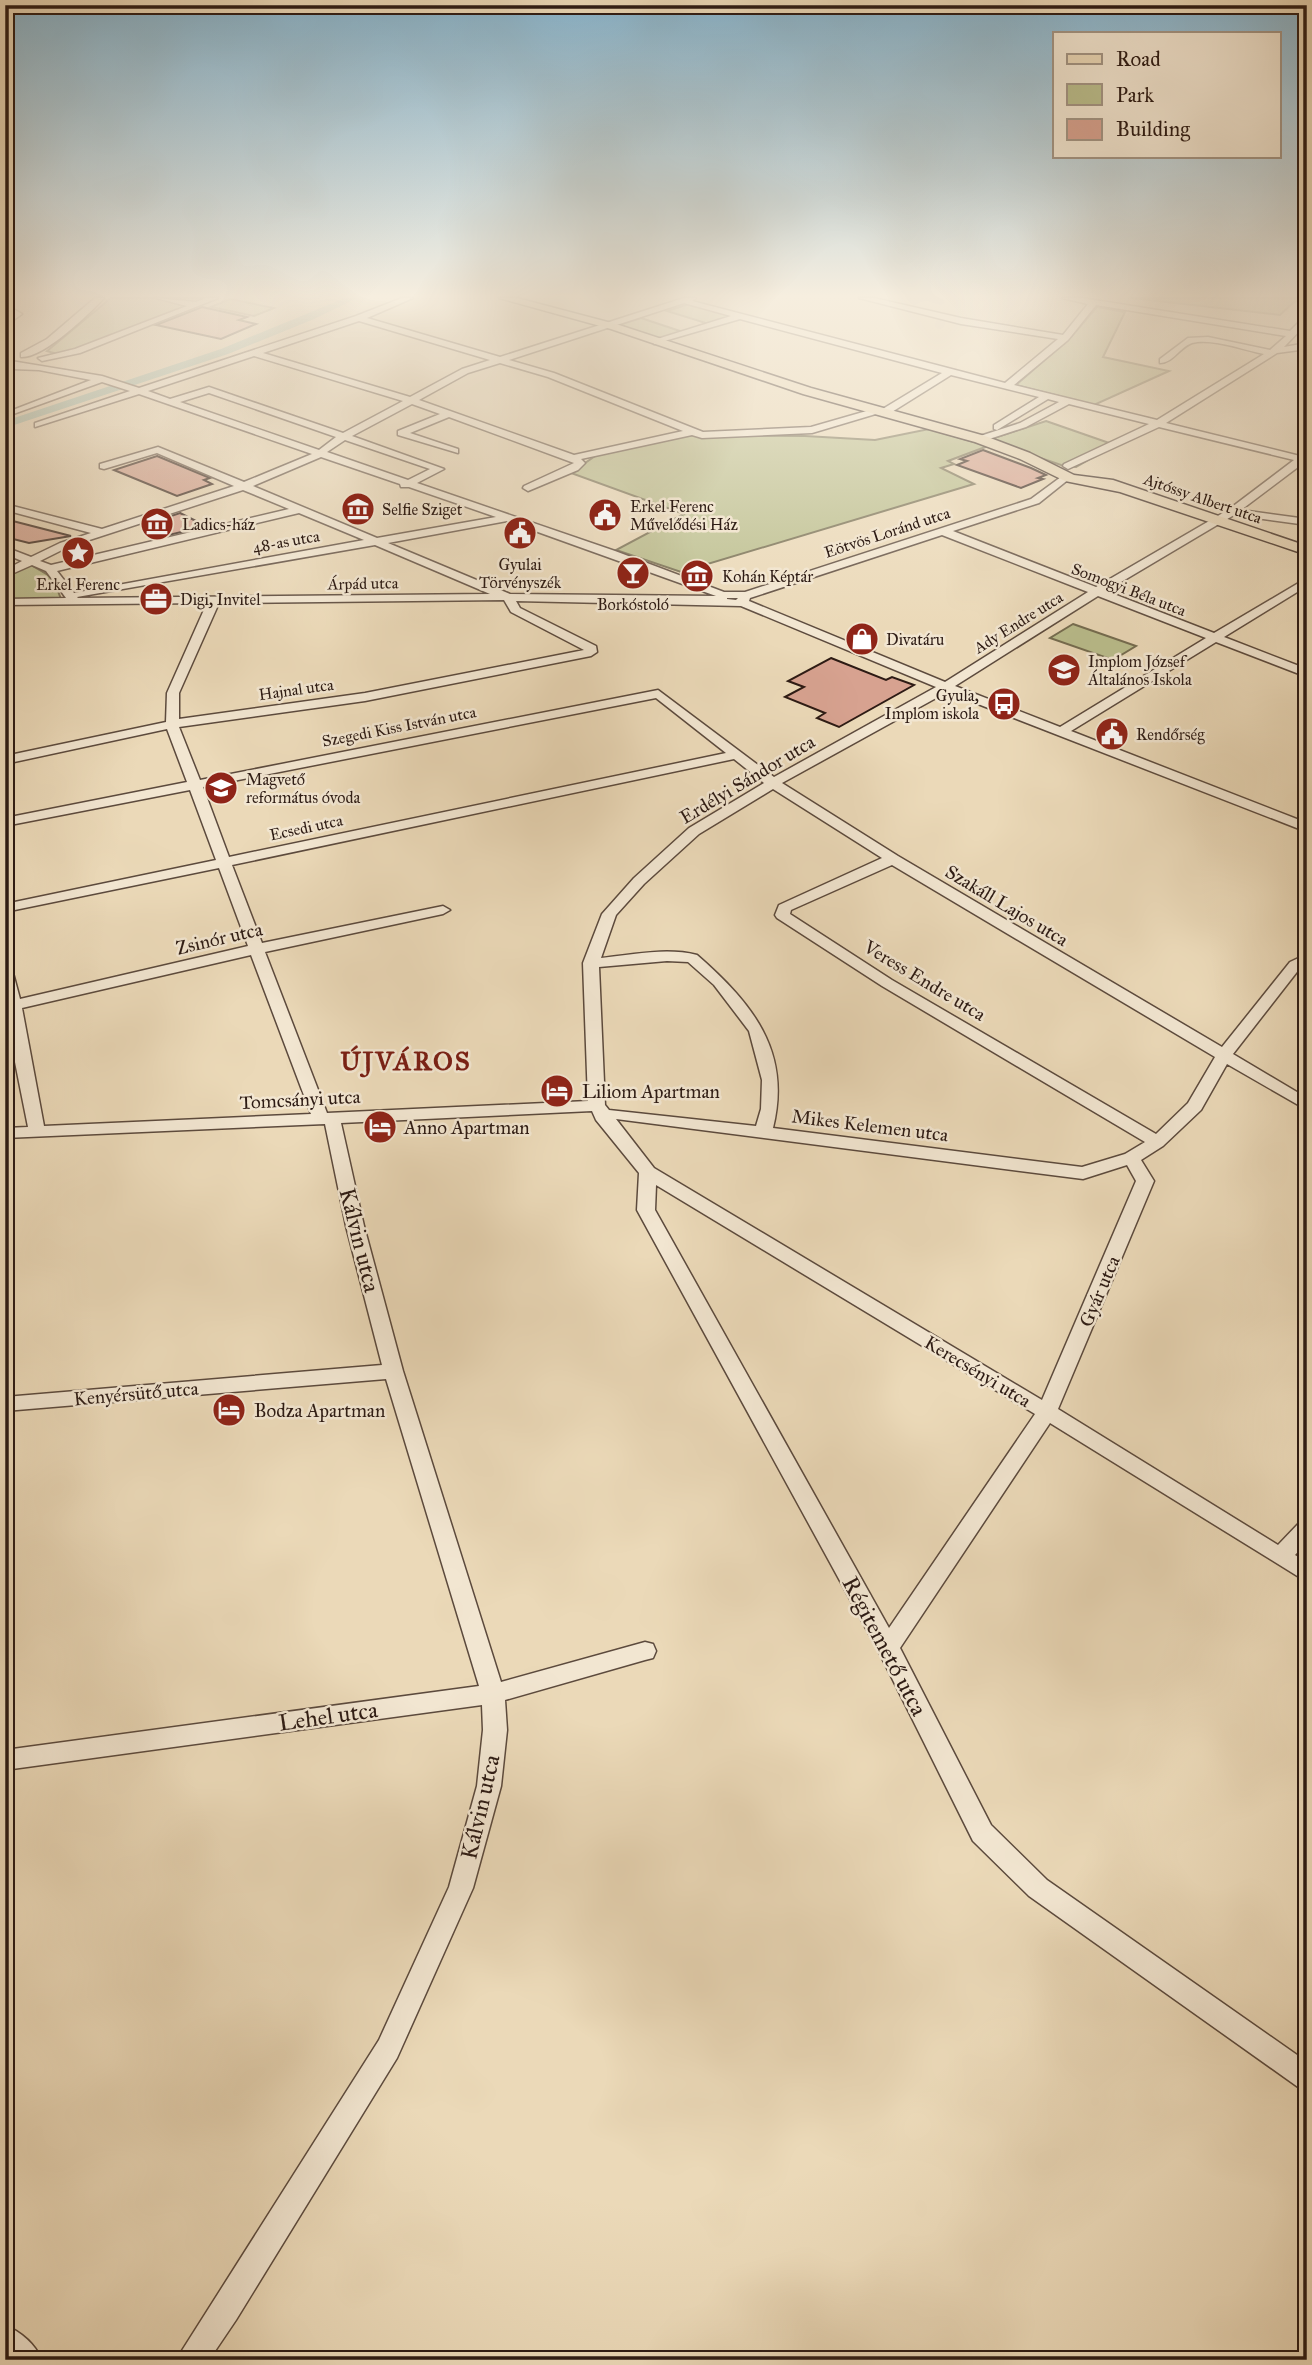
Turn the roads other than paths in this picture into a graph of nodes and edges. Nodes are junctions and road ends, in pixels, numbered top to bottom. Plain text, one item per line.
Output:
1 (27, 408) edge
2 (89, 408) edge
3 (188, 408) edge
4 (263, 408) edge
5 (395, 408) edge
6 (433, 408) edge
7 (634, 408) edge
8 (869, 408) edge
9 (887, 408) edge
10 (1028, 408) edge
11 (1054, 408) edge
12 (1092, 408) edge
13 (1182, 408) edge
14 (881, 412) junction
15 (449, 414) junction
16 (8, 415) dead end
17 (1157, 424) junction
18 (38, 425) dead end
19 (692, 432) junction
20 (345, 436) junction
21 (980, 439) junction
22 (454, 451) dead end
23 (1100, 453) junction
24 (318, 455) junction
25 (573, 457) junction
26 (1304, 457) edge
27 (104, 466) dead end
28 (1073, 473) junction
29 (405, 485) junction
30 (244, 486) junction
31 (528, 488) dead end
32 (5, 507) edge
33 (298, 510) junction
34 (1232, 512) junction
35 (507, 519) junction
36 (1216, 521) junction
37 (1307, 522) edge
38 (942, 531) junction
39 (102, 532) junction
40 (372, 542) junction
41 (5, 550) edge
42 (1307, 551) edge
43 (33, 561) junction
44 (50, 569) junction
45 (5, 574) edge
46 (1307, 581) edge
47 (1094, 593) junction
48 (509, 597) junction
49 (718, 597) junction
50 (73, 599) junction
51 (743, 599) junction
52 (214, 601) junction
53 (5, 602) edge
54 (1214, 638) junction
55 (1307, 673) edge
56 (946, 687) junction
57 (172, 724) junction
58 (1061, 732) junction
59 (737, 755) junction
60 (5, 760) edge
61 (196, 783) junction
62 (773, 783) junction
63 (5, 822) edge
64 (1307, 828) edge
65 (893, 859) junction
66 (224, 861) junction
67 (5, 908) edge
68 (443, 910) dead end
69 (256, 949) junction
70 (1307, 958) edge
71 (592, 962) junction
72 (5, 973) edge
73 (10, 1007) edge
74 (1225, 1054) junction
75 (1307, 1105) edge
76 (599, 1111) junction
77 (327, 1119) junction
78 (37, 1131) junction
79 (5, 1133) edge
80 (763, 1133) junction
81 (1157, 1142) junction
82 (1131, 1158) junction
83 (648, 1172) junction
84 (393, 1371) junction
85 (5, 1404) edge
86 (1048, 1412) junction
87 (1307, 1528) edge
88 (1281, 1556) junction
89 (1307, 1573) edge
90 (888, 1647) junction
91 (645, 1651) dead end
92 (493, 1694) junction
93 (5, 1760) edge
94 (1307, 2078) edge
95 (5, 2340) edge
96 (27, 2360) edge
97 (191, 2360) edge

1 - 16 street
2 - 18 street
3 - 24 street
4 - 20 street
5 - 20 street
6 - 15 street
7 - 19 street
8 - 14 main road, Ajtóssy Albert utca
9 - 14 street
10 - 21 street
11 - 21 street
12 - 17 street
13 - 17 street
14 - 19 street
14 - 21 main road, Ajtóssy Albert utca
15 - 22 street
15 - 25 street
17 - 23 street
17 - 26 street
19 - 25 street
20 - 24 street
20 - 29 street
21 - 28 main road, Ajtóssy Albert utca
23 - 28 street
23 - 28 street
24 - 29 street
24 - 30 street
25 - 31 street
26 - 34 street, Ady Endre utca
27 - 30 street
28 - 36 main road, Ajtóssy Albert utca
28 - 38 street, Eötvös Loránd utca
29 - 35 street
30 - 33 street
30 - 39 street
32 - 39 street
33 - 40 street
33 - 44 street
34 - 36 street, Ady Endre utca
34 - 37 street
35 - 40 street, 48-as utca
35 - 49 street
36 - 42 main road, Ajtóssy Albert utca
36 - 47 street, Ady Endre utca
38 - 47 street, Somogyi Béla utca
38 - 51 street, Eötvös Loránd utca
39 - 43 street
40 - 48 street
40 - 50 street, 48-as utca
41 - 43 street
43 - 44 street
43 - 45 street
44 - 50 street
46 - 54 street
47 - 54 street, Somogyi Béla utca
47 - 56 street, Ady Endre utca
48 - 49 street, Árpád utca
48 - 52 street, Árpád utca
48 - 57 street, Hajnal utca
49 - 51 street
50 - 52 street, Árpád utca
50 - 53 street, Árpád utca
51 - 56 street
52 - 57 street, Kálvin utca
54 - 55 street, Somogyi Béla utca
54 - 58 street
56 - 58 street
56 - 62 street, Erdélyi Sándor utca
57 - 60 street, Hajnal utca
57 - 61 street, Kálvin utca
58 - 64 street
59 - 61 street, Szegedi Kiss István utca
59 - 62 street, Szegedi Kiss István utca
59 - 66 street, Ecsedi utca
61 - 63 street, Szegedi Kiss István utca
61 - 66 street, Kálvin utca
62 - 65 street, Szakáll Lajos utca
62 - 71 street, Erdélyi Sándor utca
65 - 74 street, Szakáll Lajos utca
65 - 81 street, Veress Endre utca
66 - 67 street, Ecsedi utca
66 - 69 street, Kálvin utca
68 - 69 street, Zsinór utca
69 - 73 street, Zsinór utca
69 - 77 street, Kálvin utca
70 - 74 street
71 - 76 street, Erdélyi Sándor utca
71 - 80 street
72 - 73 street
73 - 78 street
74 - 75 street, Szakáll Lajos utca
74 - 81 street
76 - 77 street, Tomcsányi utca
76 - 80 street, Mikes Kelemen utca
76 - 83 street
77 - 78 street, Tomcsányi utca
77 - 84 street, Kálvin utca
78 - 79 street, Tomcsányi utca
80 - 82 street, Mikes Kelemen utca
81 - 82 street
82 - 86 street, Gyár utca
83 - 86 street, Kerecsényi utca
83 - 90 street, Régitemető utca
84 - 85 street, Kenyérsütő utca
84 - 92 street, Kálvin utca
86 - 88 street, Kerecsényi utca
86 - 90 street, Gyár utca
87 - 88 street
88 - 89 street, Kerecsényi utca
90 - 94 street, Régitemető utca
91 - 92 street, Lehel utca
92 - 93 street, Lehel utca
92 - 97 street, Kálvin utca
95 - 96 street

